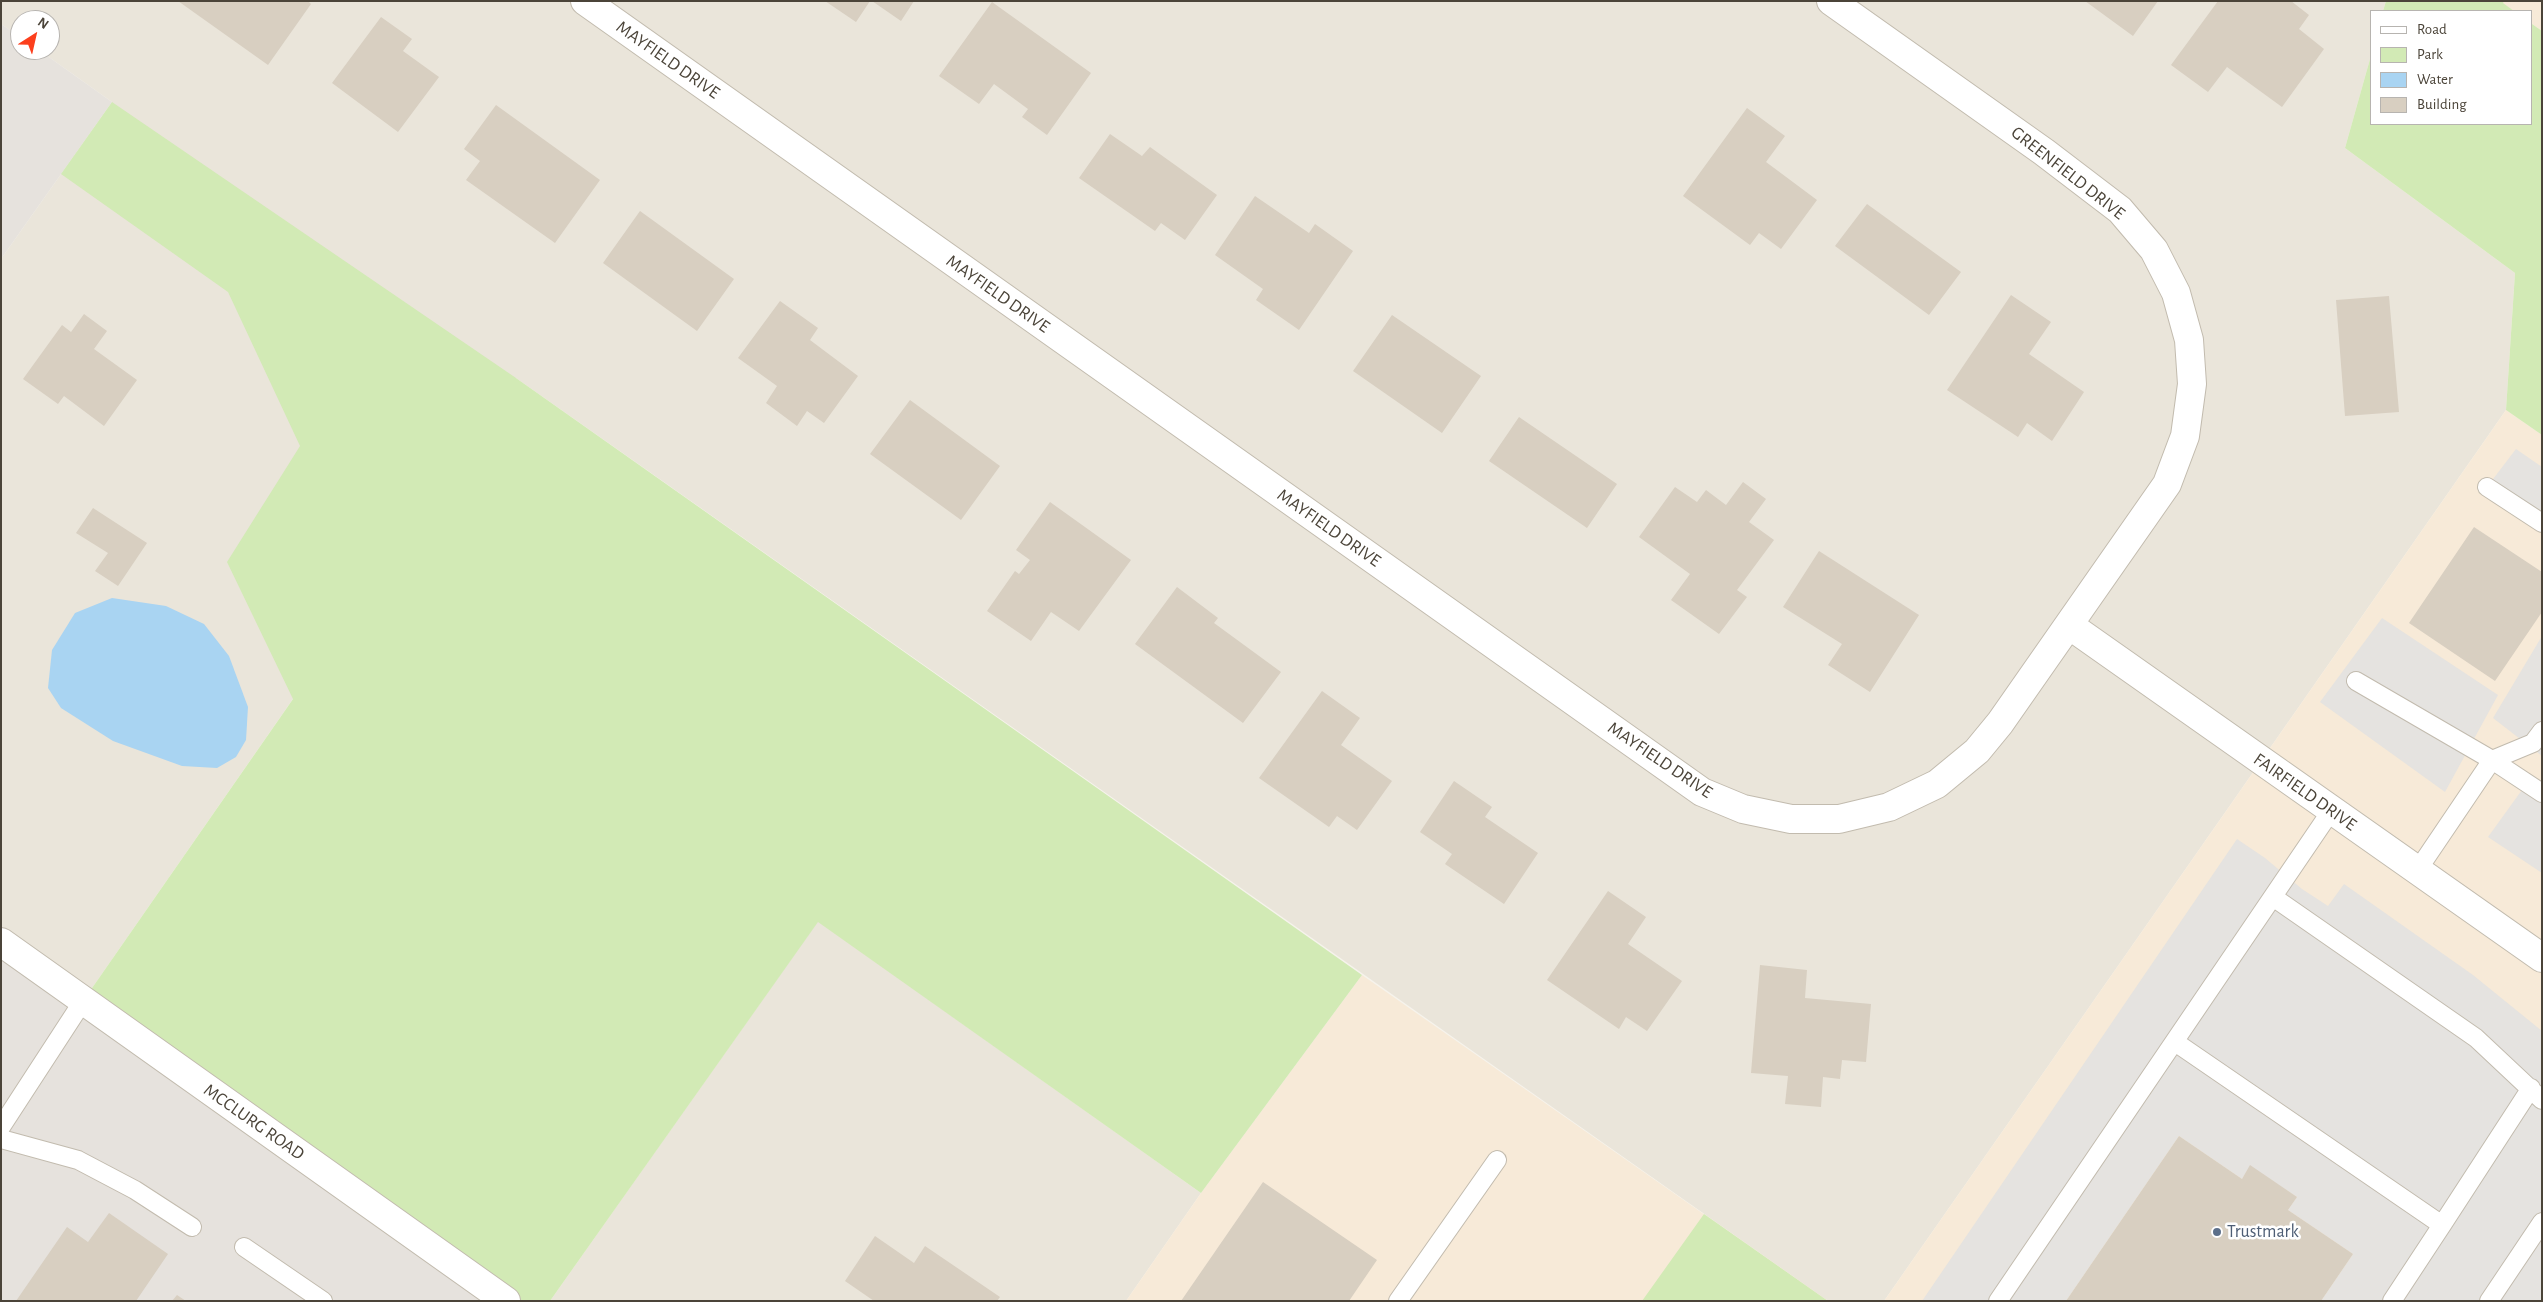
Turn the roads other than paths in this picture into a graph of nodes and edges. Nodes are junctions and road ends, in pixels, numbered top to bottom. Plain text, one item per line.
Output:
1 (585, 1) edge
2 (1831, 1) edge
3 (2487, 487) dead end
4 (2542, 523) edge
5 (2069, 625) junction
6 (2356, 681) dead end
7 (2542, 731) edge
8 (2492, 760) junction
9 (2542, 793) edge
10 (2332, 811) junction
11 (2417, 871) junction
12 (2272, 898) junction
13 (1, 942) edge
14 (2542, 958) edge
15 (83, 1001) junction
16 (2175, 1042) junction
17 (2537, 1094) edge
18 (1, 1127) edge
19 (1, 1139) edge
20 (1497, 1160) dead end
21 (2542, 1222) edge
22 (2442, 1225) junction
23 (192, 1227) dead end
24 (244, 1247) dead end
25 (323, 1301) edge
26 (506, 1301) edge
27 (1398, 1301) edge
28 (1998, 1301) edge
29 (2392, 1301) edge
30 (2489, 1301) edge

1 - 5 street, MAYFIELD DRIVE
2 - 5 street, GREENFIELD DRIVE
3 - 4 lane
5 - 10 street, FAIRFIELD DRIVE
6 - 8 lane
7 - 8 lane
8 - 9 lane
8 - 11 lane
10 - 11 street, FAIRFIELD DRIVE
10 - 12 lane
11 - 14 street, FAIRFIELD DRIVE
12 - 16 lane
12 - 17 lane
13 - 15 street, MCCLURG ROAD
15 - 18 lane
15 - 26 street, MCCLURG ROAD
16 - 22 lane
16 - 28 lane
17 - 22 lane
19 - 23 lane
20 - 27 lane
21 - 30 lane
22 - 29 lane
24 - 25 lane

